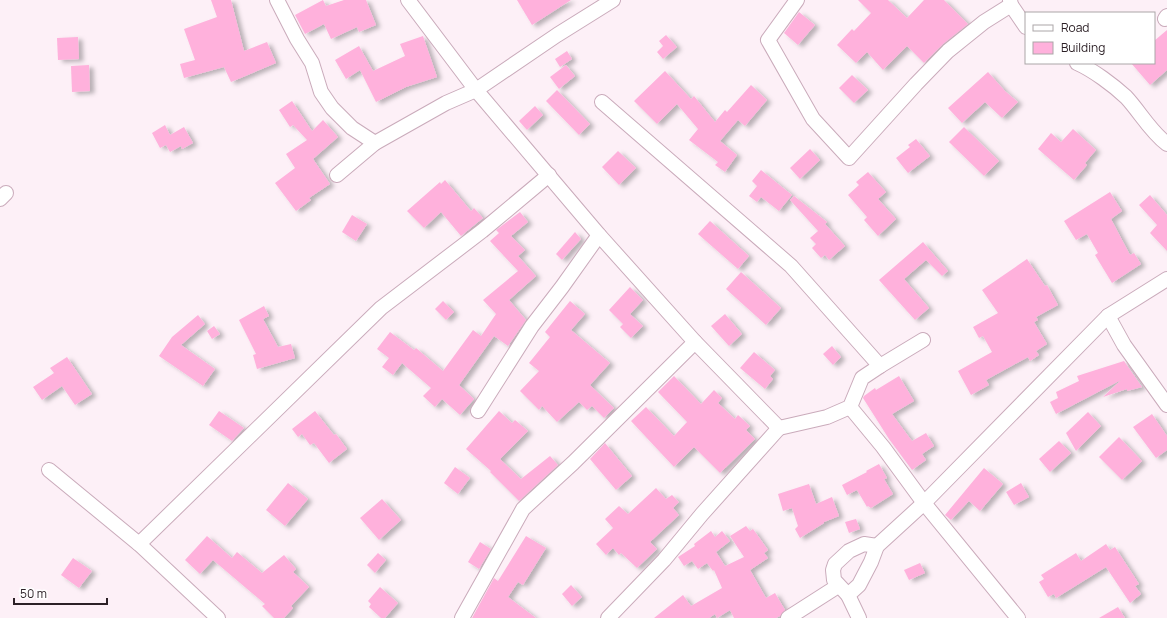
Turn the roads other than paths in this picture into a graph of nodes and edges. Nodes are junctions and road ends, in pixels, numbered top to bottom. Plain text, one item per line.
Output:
1 (277, 0) edge
2 (408, 0) edge
3 (613, 0) edge
4 (797, 0) edge
5 (1011, 3) edge
6 (1025, 25) edge
7 (1080, 64) edge
8 (476, 90) junction
9 (602, 102) dead end
10 (375, 143) junction
11 (1167, 144) edge
12 (337, 175) dead end
13 (549, 175) junction
14 (599, 235) junction
15 (1167, 279) edge
16 (1108, 316) junction
17 (923, 340) dead end
18 (694, 342) junction
19 (880, 366) junction
20 (1167, 405) edge
21 (850, 407) junction
22 (478, 411) dead end
23 (779, 428) junction
24 (49, 470) dead end
25 (924, 503) junction
26 (139, 544) junction
27 (878, 546) junction
28 (838, 586) junction
29 (848, 595) junction
30 (218, 618) edge
31 (462, 618) edge
32 (608, 618) edge
33 (788, 618) edge
34 (858, 618) edge
35 (1018, 618) edge

1 - 10 street
2 - 8 street
3 - 8 street
4 - 5 street
5 - 6 street
7 - 11 street
8 - 10 street
8 - 13 street
9 - 19 street
10 - 12 street
13 - 14 street
13 - 26 street
14 - 18 street
14 - 22 street
15 - 16 street
16 - 20 street
16 - 25 street
17 - 19 street
18 - 23 street
18 - 31 street
19 - 21 street
21 - 23 street
21 - 25 street
23 - 32 street
24 - 26 street
25 - 27 street
25 - 35 street
26 - 30 street
27 - 28 street
27 - 29 street
28 - 29 street
28 - 33 street
29 - 34 street

